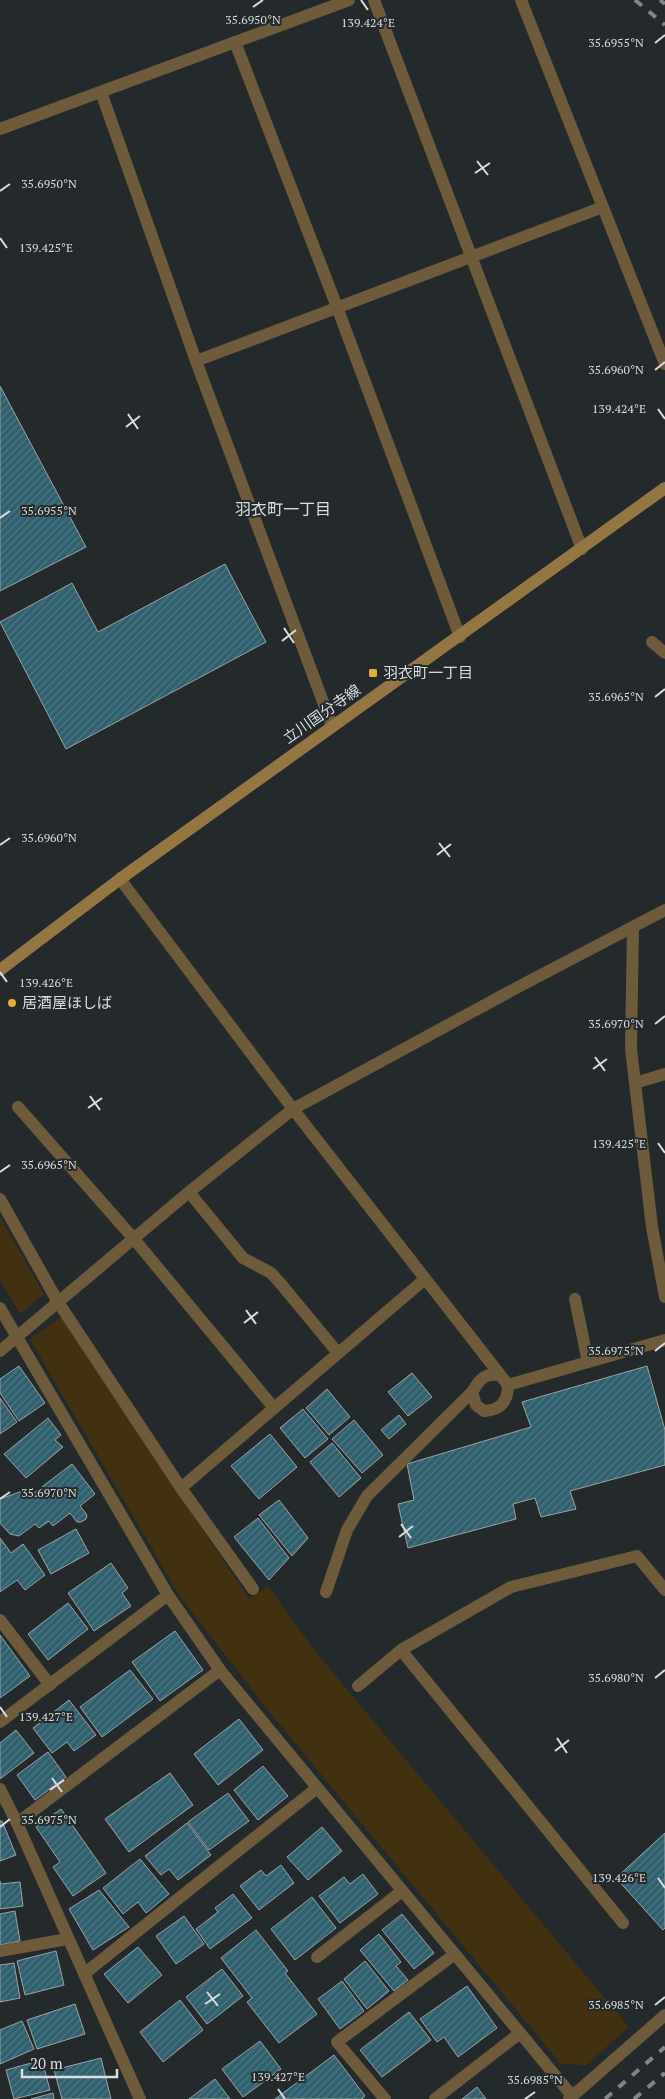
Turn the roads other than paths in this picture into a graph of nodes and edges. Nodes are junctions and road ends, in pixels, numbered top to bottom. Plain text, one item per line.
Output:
1 (349, 0) edge
2 (374, 0) edge
3 (521, 0) edge
4 (235, 42) junction
5 (101, 92) junction
6 (0, 129) edge
7 (603, 207) junction
8 (471, 256) junction
9 (337, 308) junction
10 (196, 361) junction
11 (665, 364) edge
12 (665, 488) edge
13 (582, 549) junction
14 (460, 636) junction
15 (652, 642) dead end
16 (665, 653) edge
17 (332, 726) junction
18 (120, 879) junction
19 (665, 910) edge
20 (633, 927) junction
21 (0, 970) edge
22 (665, 1074) edge
23 (635, 1083) junction
24 (18, 1107) dead end
25 (293, 1109) junction
26 (189, 1192) junction
27 (0, 1199) edge
28 (134, 1240) junction
29 (663, 1276) edge
30 (425, 1279) junction
31 (665, 1297) edge
32 (575, 1299) dead end
33 (58, 1302) junction
34 (0, 1308) edge
35 (16, 1337) junction
36 (665, 1340) edge
37 (0, 1351) edge
38 (338, 1353) junction
39 (588, 1362) junction
40 (499, 1375) junction
41 (508, 1385) junction
42 (472, 1392) junction
43 (274, 1408) junction
44 (182, 1488) junction
45 (253, 1589) dead end
46 (665, 1590) edge
47 (326, 1592) dead end
48 (168, 1595) junction
49 (0, 1620) edge
50 (401, 1650) junction
51 (220, 1670) junction
52 (50, 1685) junction
53 (358, 1686) dead end
54 (0, 1722) edge
55 (317, 1788) junction
56 (0, 1789) edge
57 (17, 1823) junction
58 (402, 1891) junction
59 (624, 1923) dead end
60 (68, 1939) junction
61 (0, 1951) edge
62 (454, 1954) junction
63 (317, 1957) dead end
64 (84, 1974) junction
65 (665, 2015) edge
66 (520, 2032) junction
67 (571, 2098) edge
68 (140, 2099) edge
69 (384, 2099) edge
70 (435, 2099) edge

1 - 4 street
2 - 8 street
3 - 7 street
4 - 5 street
4 - 9 street
5 - 6 street
5 - 10 street
7 - 8 street
7 - 11 street
8 - 9 street
8 - 13 street
9 - 10 street
9 - 14 street
10 - 17 street
12 - 13 main road, 立川国分寺線
13 - 14 main road, 立川国分寺線
14 - 17 main road, 立川国分寺線
15 - 16 street
17 - 18 main road, 立川国分寺線
18 - 21 main road, 立川国分寺線
18 - 25 street
19 - 20 street
20 - 23 street
20 - 25 street
22 - 23 street
23 - 29 street
24 - 28 street
25 - 26 street
25 - 30 street
26 - 28 street
26 - 38 street
27 - 33 street
28 - 33 street
28 - 43 street
29 - 31 street
30 - 38 street
30 - 40 street
32 - 39 street
33 - 35 street
33 - 44 street
34 - 35 street
35 - 37 street
35 - 48 street
36 - 39 street
38 - 43 street
39 - 41 street
40 - 41 street
40 - 42 street
41 - 42 street
42 - 47 street
43 - 44 street
44 - 45 street
46 - 50 street
48 - 51 street
48 - 52 street
49 - 52 street
50 - 53 street
50 - 59 street
51 - 55 street
51 - 57 street
52 - 54 street
55 - 58 street
55 - 64 street
56 - 57 street
57 - 60 street
58 - 62 street
58 - 63 street
60 - 61 street
60 - 64 street
62 - 66 street
62 - 69 street
64 - 68 street
65 - 67 street
66 - 67 street
66 - 70 street

